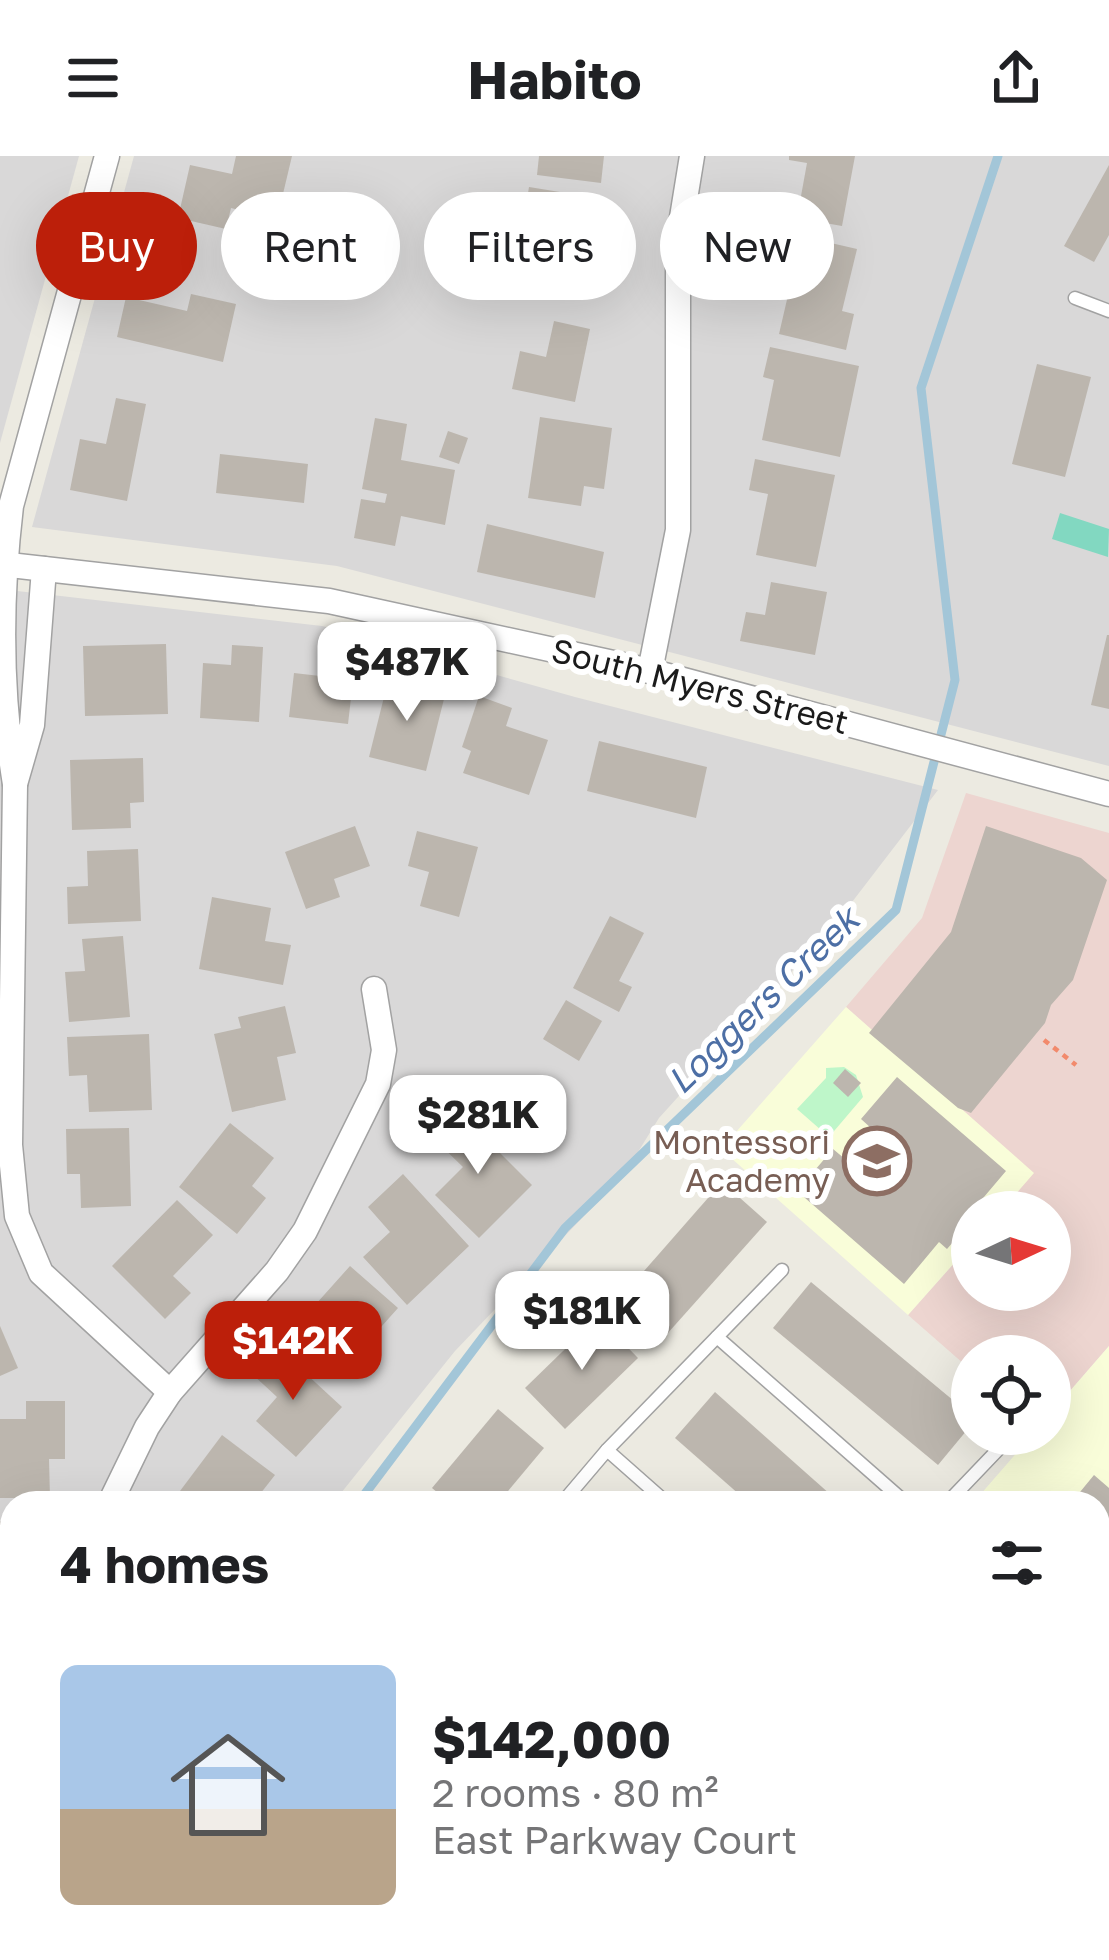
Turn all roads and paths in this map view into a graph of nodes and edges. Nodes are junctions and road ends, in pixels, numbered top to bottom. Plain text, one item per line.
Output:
1 (107, 156) edge
2 (692, 156) edge
3 (1075, 298) dead end
4 (1109, 311) edge
5 (1, 564) edge
6 (44, 569) junction
7 (650, 671) junction
8 (14, 784) junction
9 (1109, 794) edge
10 (374, 989) dead end
11 (1044, 1040) dead end
12 (1076, 1066) dead end
13 (782, 1270) dead end
14 (717, 1337) junction
15 (170, 1392) junction
16 (608, 1450) junction
17 (993, 1455) edge
18 (116, 1491) edge
19 (572, 1491) edge
20 (654, 1491) edge
21 (892, 1491) edge
22 (958, 1491) edge

1 - 5 street
2 - 7 street
3 - 4 lane
5 - 6 street, South Myers Street
5 - 8 street
6 - 7 street, South Myers Street
6 - 8 street
7 - 9 street, South Myers Street
8 - 15 street
10 - 15 street
11 - 12 path
13 - 14 lane
14 - 16 lane
14 - 21 lane
15 - 18 street
16 - 19 lane
16 - 20 lane
17 - 22 lane

